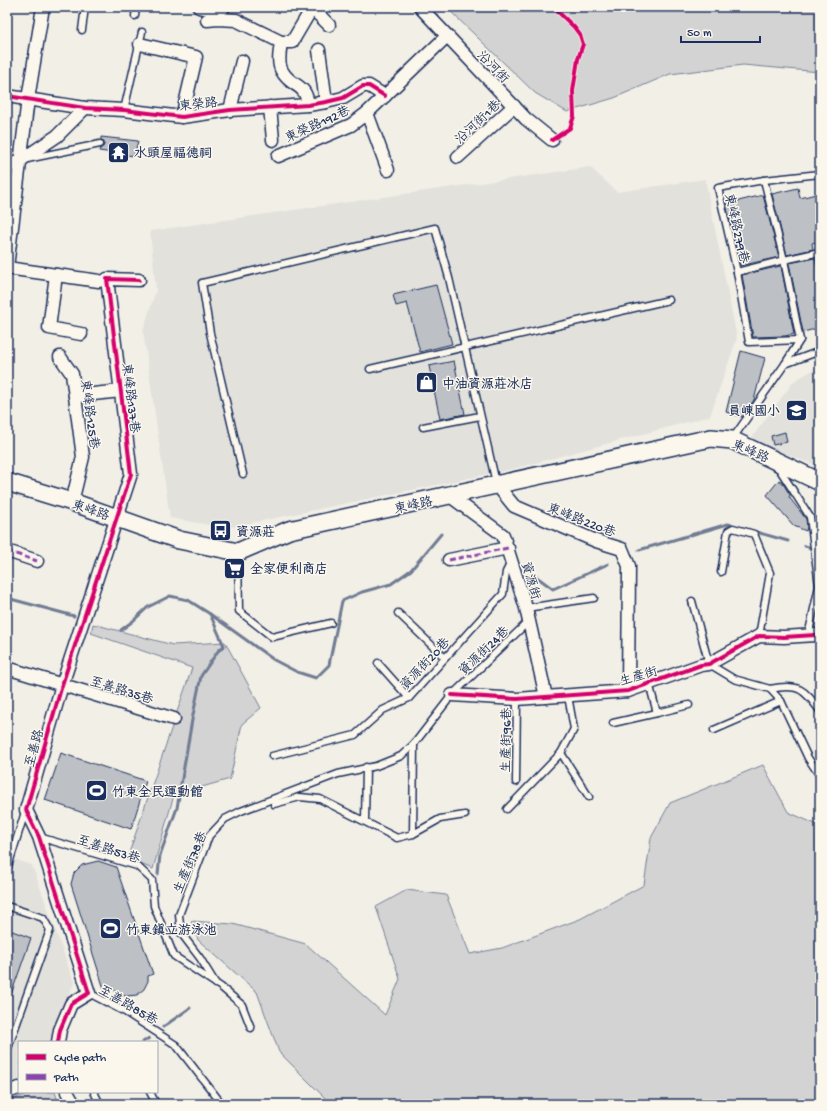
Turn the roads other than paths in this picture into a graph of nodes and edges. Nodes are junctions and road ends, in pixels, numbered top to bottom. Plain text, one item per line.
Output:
1 (43, 7) edge
2 (84, 7) edge
3 (136, 7) edge
4 (199, 7) edge
5 (420, 7) edge
6 (220, 8) edge
7 (311, 8) edge
8 (135, 16) dead end
9 (207, 20) dead end
10 (329, 25) dead end
11 (82, 30) dead end
12 (142, 32) dead end
13 (447, 36) junction
14 (281, 42) junction
15 (140, 44) junction
16 (319, 50) dead end
17 (242, 61) dead end
18 (7, 96) edge
19 (385, 96) junction
20 (28, 99) junction
21 (326, 102) junction
22 (308, 105) junction
23 (514, 106) junction
24 (270, 107) junction
25 (85, 108) junction
26 (124, 110) junction
27 (230, 110) junction
28 (367, 113) junction
29 (182, 117) junction
30 (273, 140) dead end
31 (552, 140) dead end
32 (100, 144) dead end
33 (278, 156) dead end
34 (458, 156) dead end
35 (21, 160) junction
36 (7, 167) edge
37 (388, 170) dead end
38 (820, 174) edge
39 (764, 180) junction
40 (820, 252) edge
41 (784, 260) junction
42 (7, 267) edge
43 (737, 272) junction
44 (56, 274) junction
45 (103, 280) junction
46 (139, 280) dead end
47 (669, 300) dead end
48 (80, 334) dead end
49 (800, 340) junction
50 (464, 347) junction
51 (820, 351) edge
52 (60, 357) dead end
53 (785, 364) junction
54 (370, 369) dead end
55 (121, 391) junction
56 (75, 396) junction
57 (480, 416) junction
58 (423, 427) dead end
59 (732, 440) junction
60 (773, 459) junction
61 (243, 474) dead end
62 (7, 482) edge
63 (820, 482) edge
64 (496, 485) junction
65 (450, 496) junction
66 (72, 502) junction
67 (116, 518) junction
68 (508, 548) junction
69 (7, 551) edge
70 (238, 552) junction
71 (449, 560) dead end
72 (37, 561) dead end
73 (512, 561) junction
74 (721, 572) dead end
75 (594, 598) dead end
76 (692, 601) dead end
77 (526, 608) junction
78 (398, 613) dead end
79 (529, 621) junction
80 (331, 623) dead end
81 (759, 636) junction
82 (814, 636) edge
83 (445, 658) junction
84 (378, 663) dead end
85 (709, 664) junction
86 (7, 668) edge
87 (649, 683) junction
88 (62, 685) junction
89 (770, 689) junction
90 (628, 691) junction
91 (452, 696) junction
92 (568, 696) junction
93 (546, 697) junction
94 (409, 698) junction
95 (516, 699) junction
96 (781, 701) junction
97 (689, 705) dead end
98 (820, 711) edge
99 (657, 713) junction
100 (174, 719) dead end
101 (613, 724) dead end
102 (714, 730) dead end
103 (414, 744) junction
104 (561, 753) junction
105 (272, 756) dead end
106 (366, 767) junction
107 (820, 776) edge
108 (516, 782) dead end
109 (589, 797) dead end
110 (274, 804) dead end
111 (507, 809) dead end
112 (26, 810) junction
113 (465, 815) dead end
114 (365, 820) junction
115 (413, 834) junction
116 (39, 837) junction
117 (7, 870) edge
118 (7, 906) edge
119 (218, 985) junction
120 (89, 993) junction
121 (251, 1028) dead end
122 (58, 1041) edge
123 (7, 1050) edge
124 (18, 1088) edge
125 (7, 1092) edge
126 (68, 1093) edge
127 (94, 1093) edge
128 (150, 1093) edge
129 (74, 1104) edge
130 (100, 1104) edge
131 (156, 1104) edge
132 (222, 1104) edge

1 - 20 street
2 - 11 lane
3 - 8 lane
4 - 6 street
5 - 13 street, 沿河街
7 - 10 street
7 - 14 street
9 - 14 street
12 - 15 lane
13 - 19 street
13 - 23 street, 沿河街
14 - 22 street
15 - 26 lane
15 - 29 street
16 - 21 street
17 - 27 street
18 - 20 street, 東榮路
19 - 21 street, 東榮路
19 - 28 street, 東榮路192巷
20 - 25 street, 東榮路
20 - 35 street
21 - 22 street, 東榮路
22 - 24 street, 東榮路
23 - 31 street, 沿河街
23 - 34 street, 沿河街1巷
24 - 27 street, 東榮路
24 - 30 street
25 - 26 street, 東榮路
25 - 35 street
26 - 29 street, 東榮路
27 - 29 street, 東榮路
28 - 33 street, 東榮路192巷
28 - 37 street, 東榮路192巷
32 - 35 lane
35 - 36 street
35 - 42 street
38 - 39 lane, 東峰路279巷
39 - 41 lane
39 - 43 lane, 東峰路279巷
40 - 41 lane, 東峰路279巷
41 - 43 lane, 東峰路279巷
41 - 49 lane
42 - 44 street
43 - 49 lane, 東峰路279巷
44 - 45 street
44 - 48 street
45 - 46 street
45 - 55 street, 東峰路137巷
47 - 50 lane
49 - 53 lane
50 - 54 lane
50 - 57 lane
50 - 61 lane
51 - 53 lane
52 - 56 street, 東峰路125巷
53 - 59 lane
55 - 56 street, 東峰路137巷
55 - 67 street, 東峰路137巷
56 - 66 street, 東峰路125巷
57 - 58 lane
57 - 64 lane
59 - 60 main road, 東峰路
59 - 64 main road, 東峰路
60 - 63 main road, 東峰路
60 - 82 lane
62 - 66 main road, 東峰路
64 - 65 main road, 東峰路
64 - 90 street, 東峰路220巷
65 - 68 street, 資源街
65 - 70 main road, 東峰路
66 - 67 main road, 東峰路
67 - 70 main road, 東峰路
67 - 88 street, 至善路
68 - 71 street
68 - 73 street, 資源街
69 - 72 street
70 - 80 lane
73 - 77 street, 資源街
73 - 83 lane, 資源街20巷
74 - 81 lane
75 - 77 lane
76 - 85 lane
77 - 79 street, 資源街
78 - 83 lane
79 - 91 lane, 資源街24巷
79 - 93 street, 資源街
81 - 82 street
81 - 85 street, 生產街
83 - 94 lane, 資源街20巷
84 - 94 lane
85 - 87 street, 生產街
85 - 89 lane
86 - 88 street, 至善路35巷
87 - 90 street, 生產街
87 - 99 lane
88 - 100 street, 至善路35巷
88 - 112 street, 至善路
89 - 96 lane
89 - 98 lane
90 - 92 street, 生產街
91 - 95 street, 生產街
91 - 103 lane, 生產街78巷
92 - 93 street, 生產街
92 - 104 lane
93 - 95 street, 生產街
94 - 105 lane, 資源街20巷
95 - 108 lane, 生產街96巷
96 - 102 lane
96 - 107 lane
97 - 99 lane
99 - 101 lane
103 - 106 lane, 生產街78巷
103 - 115 lane
104 - 109 lane
104 - 111 lane
106 - 114 lane
106 - 119 lane, 生產街78巷
110 - 114 lane
112 - 116 street
112 - 117 lane
113 - 115 lane
114 - 115 lane
116 - 119 lane, 至善路53巷
116 - 120 street
118 - 123 lane
119 - 121 lane
120 - 122 street
120 - 132 lane, 至善路85巷
124 - 125 street
126 - 129 street
127 - 130 lane
128 - 131 lane

